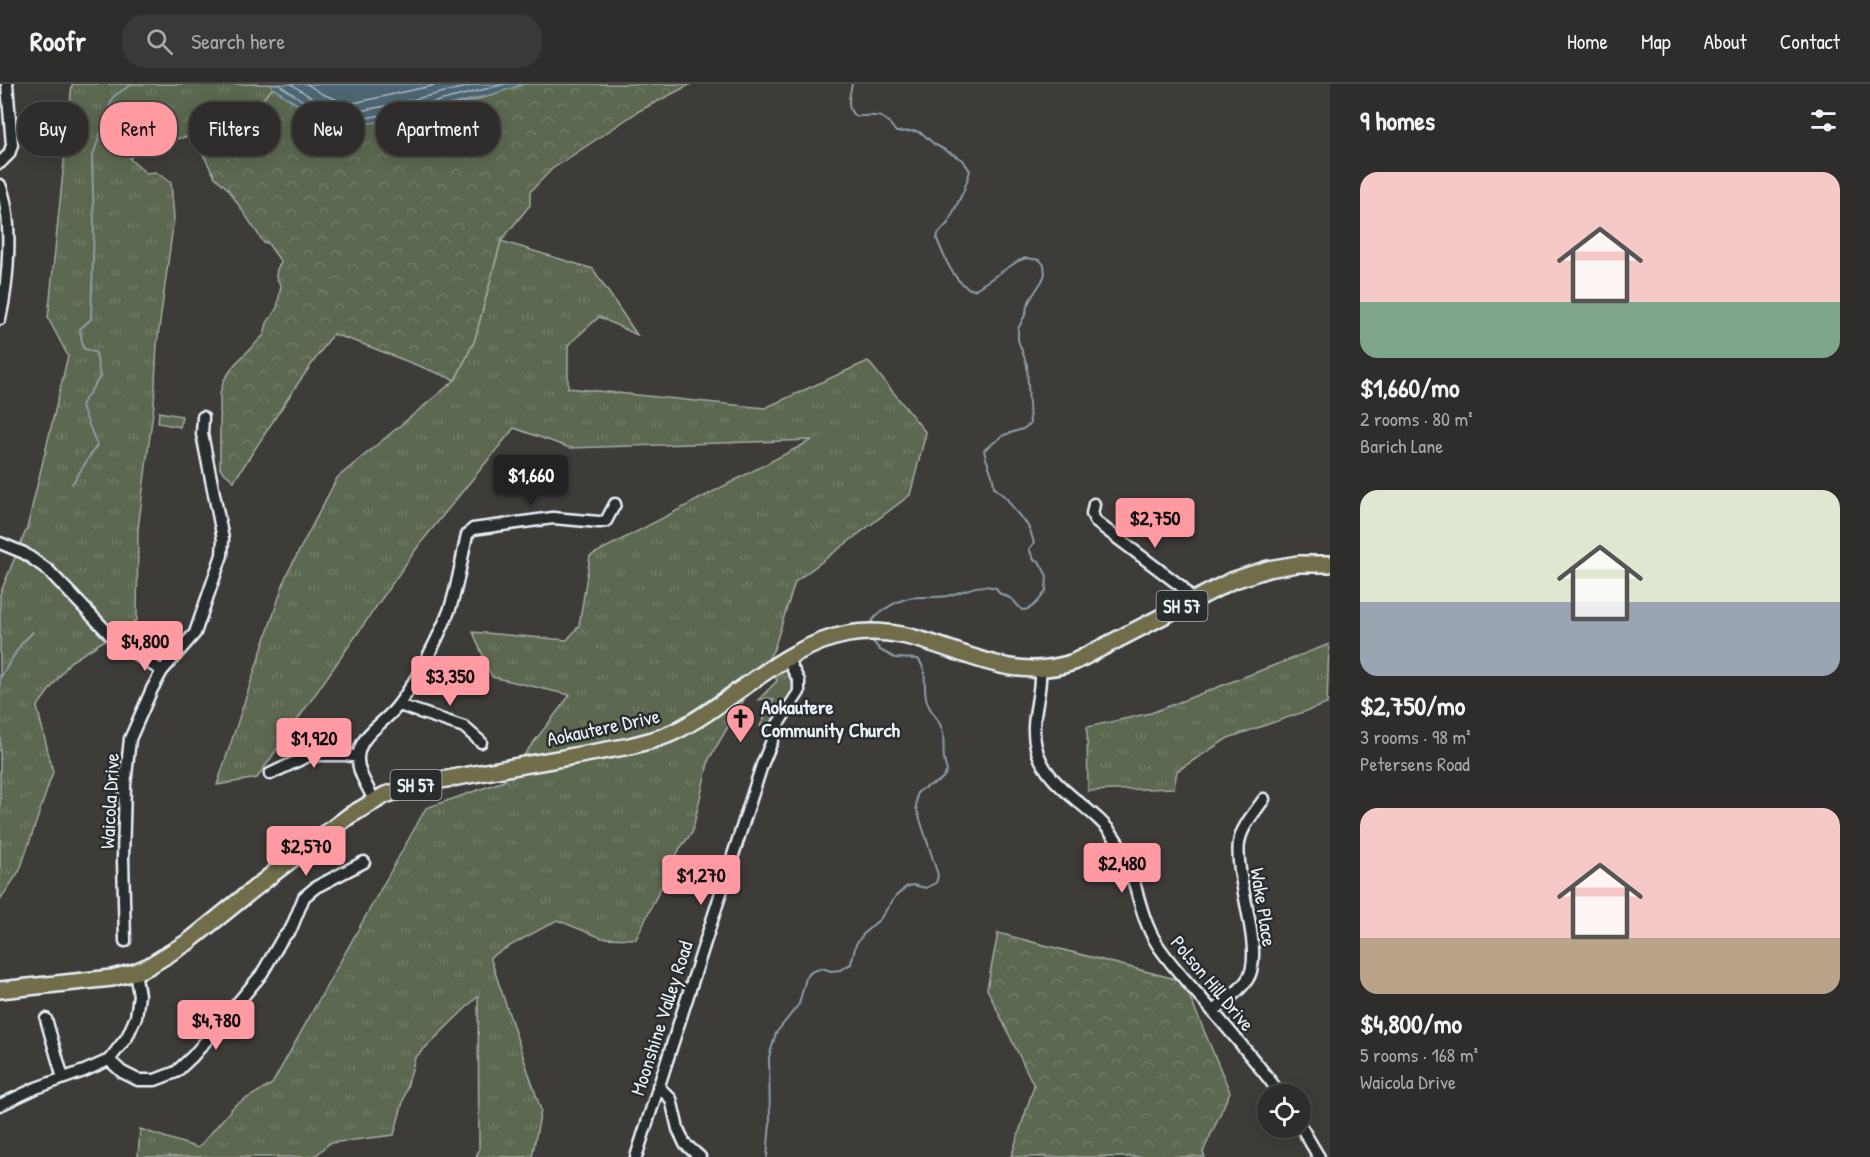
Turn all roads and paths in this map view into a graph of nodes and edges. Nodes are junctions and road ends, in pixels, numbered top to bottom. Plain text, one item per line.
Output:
1 (7, 84) edge
2 (0, 163) edge
3 (0, 185) edge
4 (0, 319) edge
5 (203, 417) dead end
6 (615, 504) dead end
7 (1094, 504) dead end
8 (0, 543) edge
9 (1330, 564) edge
10 (1192, 601) junction
11 (787, 658) junction
12 (1040, 670) junction
13 (162, 671) junction
14 (399, 705) junction
15 (481, 742) dead end
16 (358, 757) junction
17 (270, 774) dead end
18 (1264, 798) dead end
19 (374, 800) junction
20 (364, 862) dead end
21 (125, 941) dead end
22 (135, 972) junction
23 (0, 990) edge
24 (1213, 1012) junction
25 (46, 1019) dead end
26 (109, 1060) junction
27 (63, 1078) junction
28 (1273, 1084) edge
29 (658, 1086) junction
30 (0, 1105) edge
31 (1308, 1138) edge
32 (636, 1157) edge
33 (699, 1157) edge
34 (1319, 1157) edge

1 - 2 street
3 - 4 street
5 - 13 street, Waicola Drive
6 - 14 street
7 - 10 street
8 - 13 street
9 - 10 highway, Aokautere Drive / SH 57
10 - 12 highway, Aokautere Drive / SH 57
11 - 12 highway, Aokautere Drive / SH 57
11 - 19 highway, Aokautere Drive / SH 57
11 - 29 street, Moonshine Valley Road
12 - 24 street, Polson Hill Drive
13 - 21 street, Waicola Drive
14 - 15 street
14 - 16 street
16 - 17 street
16 - 19 street
18 - 24 street, Wake Place
19 - 22 highway, Aokautere Drive / SH 57
20 - 26 street
22 - 23 highway, Aokautere Drive / SH 57
22 - 26 street
24 - 28 street, Polson Hill Drive
25 - 27 street
26 - 27 street
27 - 30 street
29 - 32 street, Moonshine Valley Road
29 - 33 street
31 - 34 street

